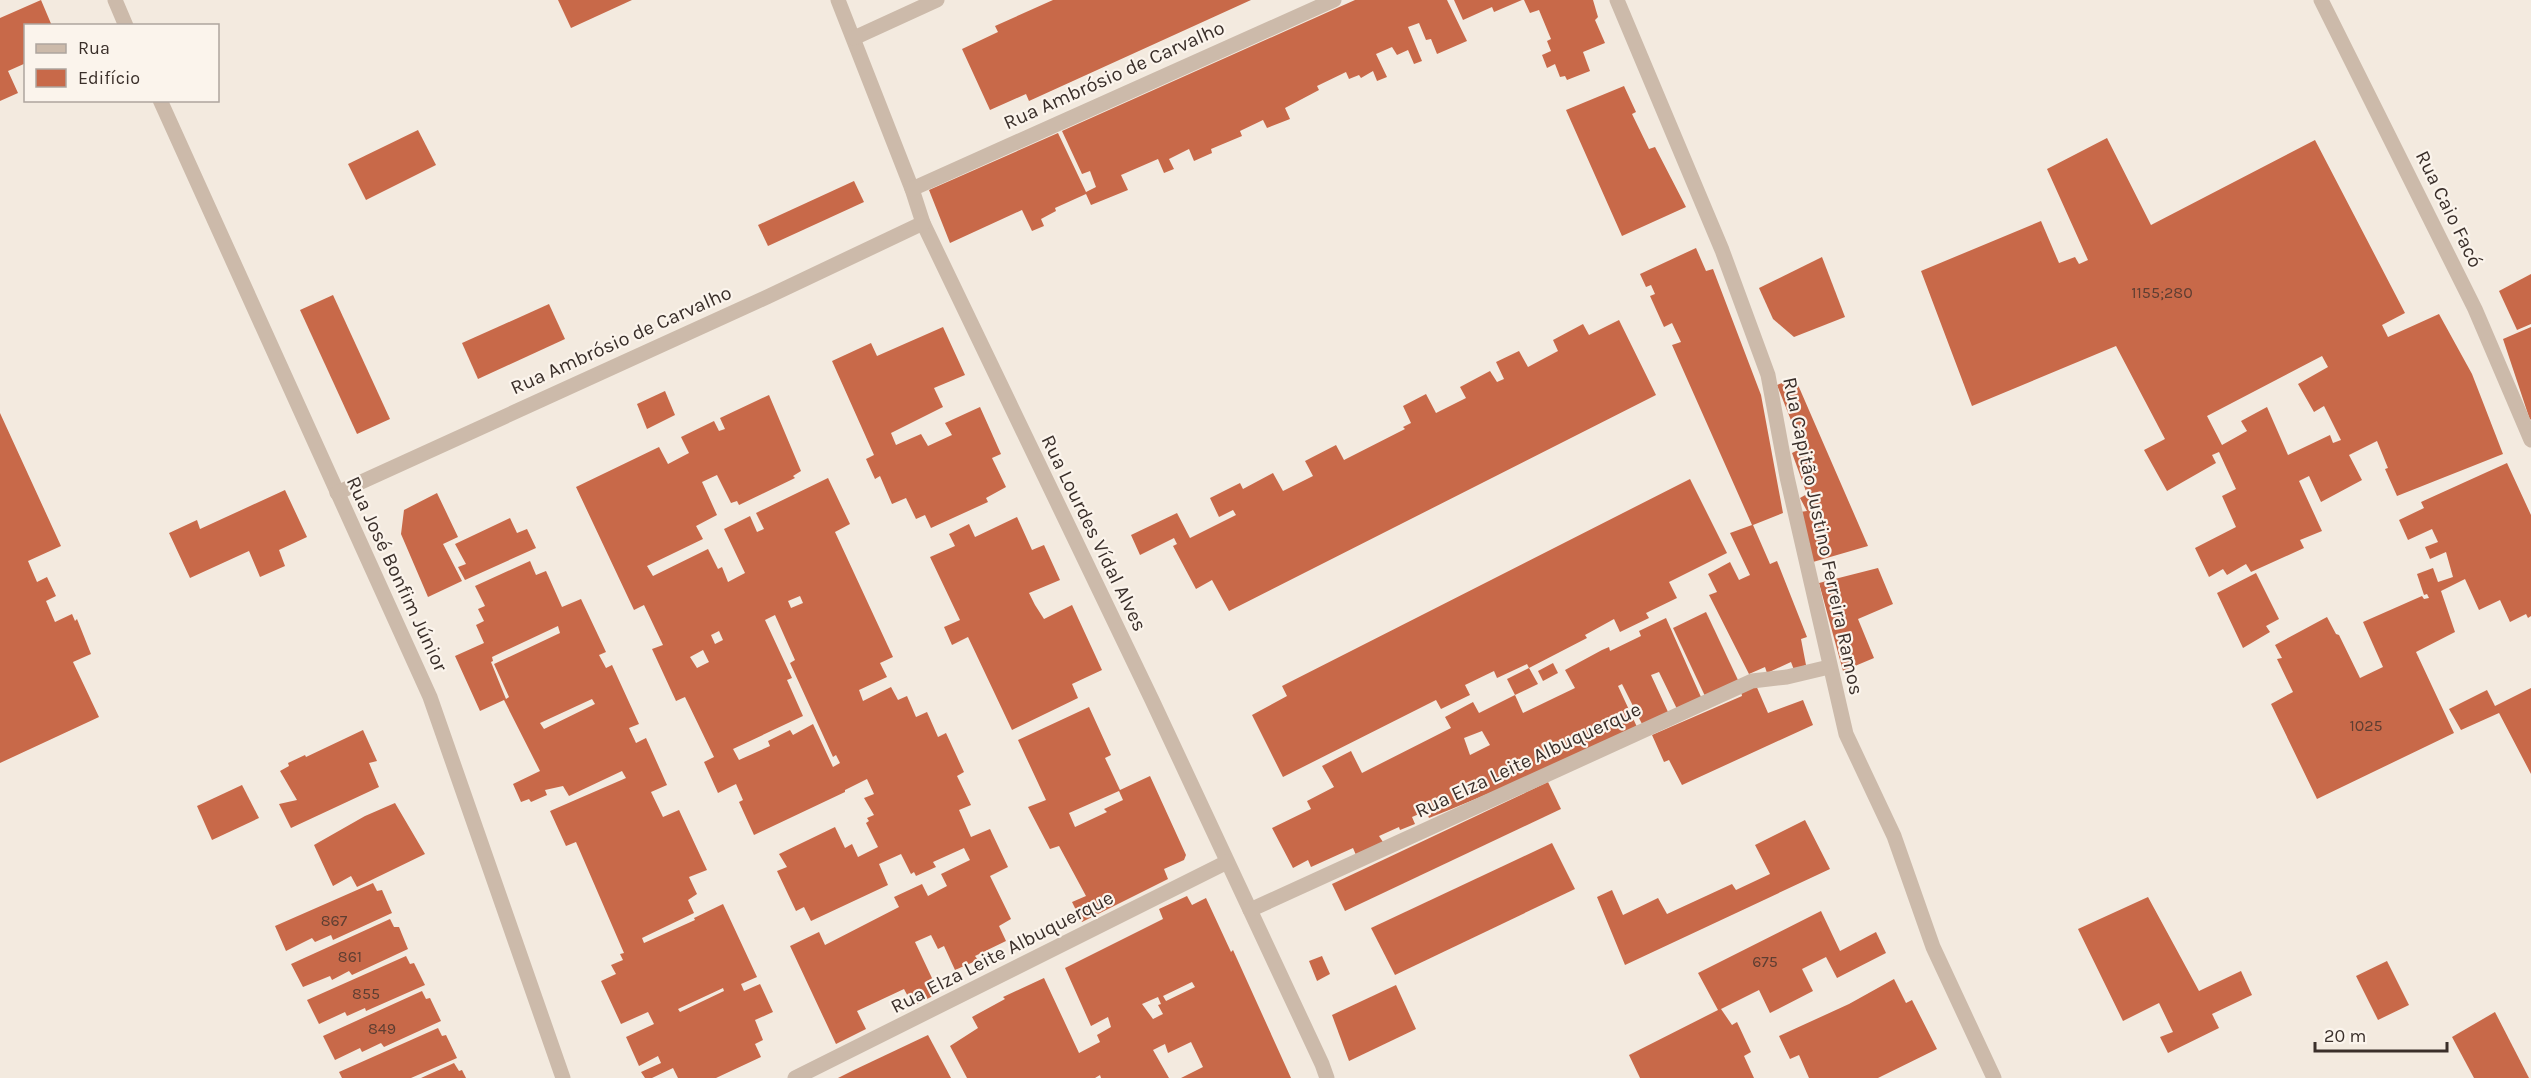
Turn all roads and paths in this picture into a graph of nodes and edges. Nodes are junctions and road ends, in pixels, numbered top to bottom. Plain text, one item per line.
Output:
1 (115, 0) edge
2 (838, 0) edge
3 (937, 0) edge
4 (1334, 0) edge
5 (1617, 0) edge
6 (2321, 0) edge
7 (125, 24) edge
8 (854, 38) junction
9 (161, 102) edge
10 (912, 189) junction
11 (923, 223) junction
12 (2531, 440) edge
13 (337, 493) junction
14 (1829, 667) junction
15 (1227, 862) junction
16 (1250, 910) junction
17 (563, 1078) edge
18 (795, 1078) edge
19 (1327, 1078) edge
20 (1994, 1078) edge

1 - 7 street
2 - 8 street, Rua Lourdes Vídal Alves
3 - 8 street
4 - 10 street, Rua Ambrósio de Carvalho
5 - 14 street, Rua Capitão Justino Ferreira Ramos
6 - 12 street, Rua Caio Facó
8 - 10 street, Rua Lourdes Vídal Alves
9 - 13 street, Rua José Bonfim Júnior
10 - 11 street, Rua Lourdes Vídal Alves
11 - 13 street, Rua Ambrósio de Carvalho
11 - 15 street, Rua Lourdes Vídal Alves
13 - 17 street, Rua José Bonfim Júnior
14 - 16 street, Rua Elza Leite Albuquerque
14 - 20 street, Rua Capitão Justino Ferreira Ramos
15 - 16 street, Rua Lourdes Vídal Alves
15 - 18 street, Rua Elza Leite Albuquerque
16 - 19 street, Rua Lourdes Vídal Alves

